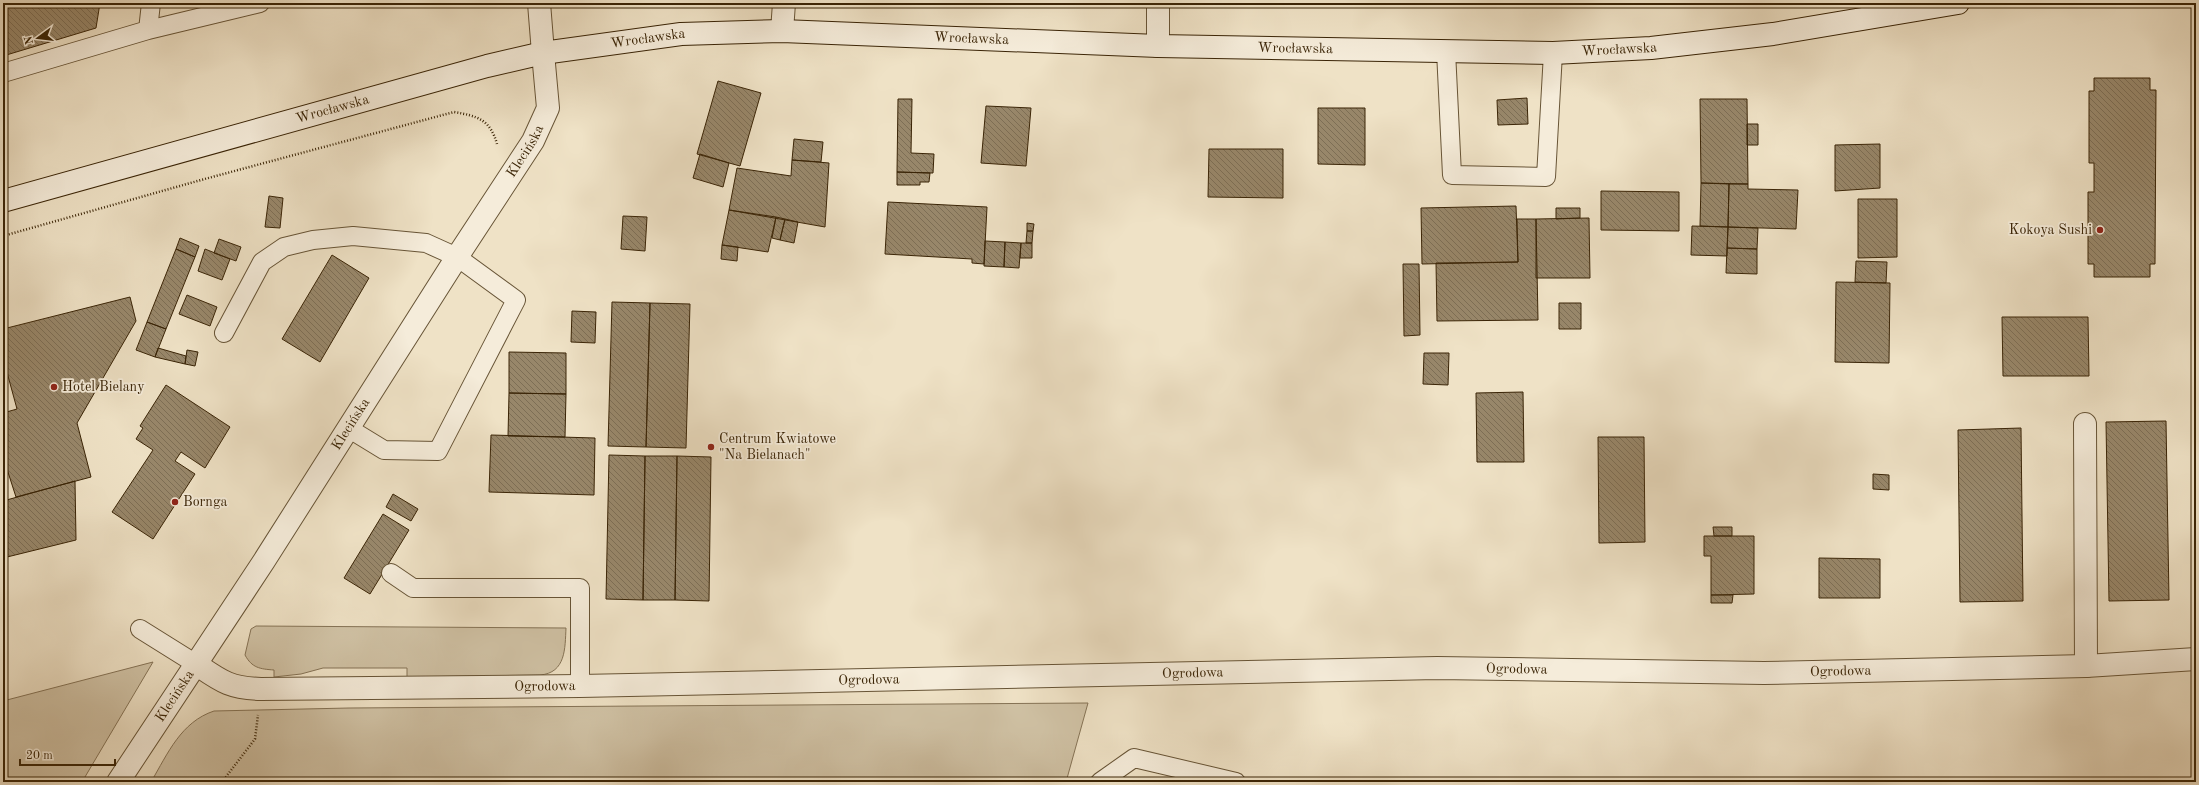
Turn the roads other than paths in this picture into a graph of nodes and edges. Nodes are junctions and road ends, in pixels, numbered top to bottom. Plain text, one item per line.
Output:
1 (151, 3) edge
2 (260, 3) edge
3 (539, 3) edge
4 (784, 3) edge
5 (1158, 3) edge
6 (1946, 4) edge
7 (148, 30) junction
8 (782, 31) junction
9 (1158, 46) junction
10 (1446, 51) junction
11 (1553, 52) junction
12 (543, 54) junction
13 (3, 73) edge
14 (3, 202) edge
15 (456, 257) junction
16 (224, 333) dead end
17 (2085, 424) dead end
18 (348, 428) junction
19 (391, 573) dead end
20 (140, 629) dead end
21 (2196, 659) edge
22 (196, 664) junction
23 (2086, 666) junction
24 (580, 686) junction
25 (118, 782) edge
26 (1100, 782) edge
27 (1236, 782) edge

1 - 7 lane
2 - 7 lane
3 - 12 street, Klecińska
4 - 8 street
5 - 9 street
6 - 11 street, Wrocławska
7 - 13 lane
8 - 9 street, Wrocławska
8 - 12 street, Wrocławska
9 - 10 street, Wrocławska
10 - 11 street, Wrocławska
10 - 11 lane
12 - 14 street, Wrocławska
12 - 15 street, Klecińska
15 - 16 lane
15 - 18 street, Klecińska
15 - 18 lane
17 - 23 street
18 - 22 street, Klecińska
19 - 24 lane
20 - 22 lane
21 - 23 street, Ogrodowa
22 - 24 street, Ogrodowa
22 - 25 street, Klecińska
23 - 24 street, Ogrodowa
26 - 27 lane

